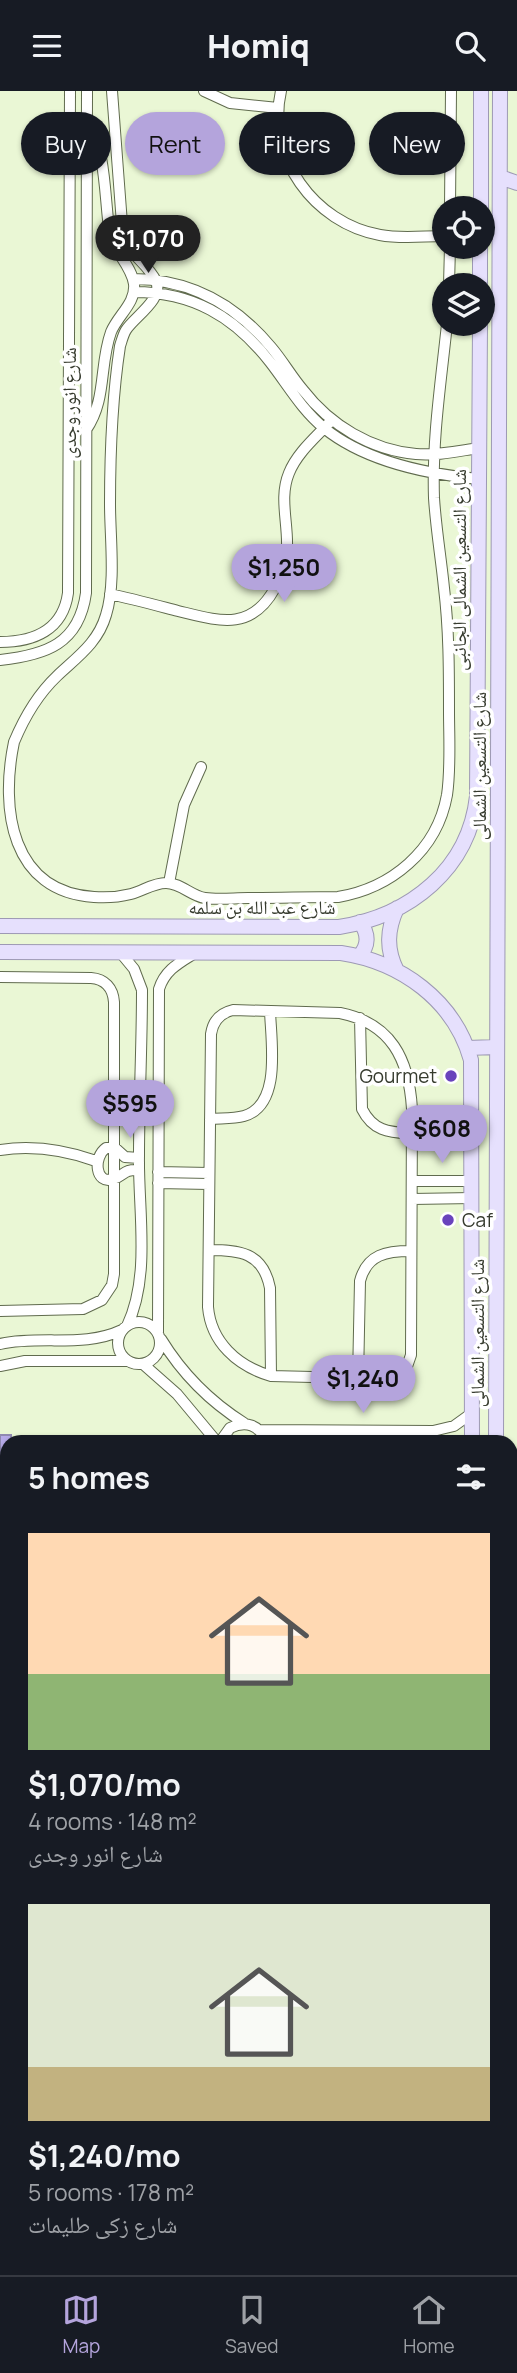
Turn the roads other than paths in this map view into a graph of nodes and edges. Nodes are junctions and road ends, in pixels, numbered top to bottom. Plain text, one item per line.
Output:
1 (70, 91) edge
2 (87, 91) edge
3 (112, 91) edge
4 (204, 91) edge
5 (281, 91) edge
6 (451, 91) edge
7 (481, 91) edge
8 (500, 91) edge
9 (278, 108) junction
10 (87, 112) edge
11 (87, 175) edge
12 (104, 175) edge
13 (500, 177) junction
14 (517, 183) edge
15 (450, 196) edge
16 (481, 196) edge
17 (515, 203) edge
18 (500, 210) junction
19 (432, 236) edge
20 (133, 279) junction
21 (155, 279) junction
22 (134, 292) junction
23 (157, 292) junction
24 (446, 336) edge
25 (480, 336) edge
26 (284, 372) junction
27 (479, 421) junction
28 (499, 421) junction
29 (328, 424) junction
30 (86, 430) junction
31 (479, 448) junction
32 (434, 455) junction
33 (433, 472) junction
34 (479, 479) junction
35 (110, 594) junction
36 (478, 622) junction
37 (499, 624) junction
38 (46, 631) junction
39 (0, 642) edge
40 (59, 643) junction
41 (0, 660) edge
42 (201, 767) dead end
43 (474, 816) junction
44 (498, 816) junction
45 (169, 883) junction
46 (397, 908) junction
47 (360, 922) junction
48 (0, 926) edge
49 (0, 952) edge
50 (120, 952) junction
51 (195, 953) junction
52 (359, 956) junction
53 (397, 971) junction
54 (0, 977) edge
55 (159, 989) junction
56 (142, 990) junction
57 (270, 1011) junction
58 (360, 1018) junction
59 (497, 1047) junction
60 (469, 1054) junction
61 (210, 1119) junction
62 (412, 1134) junction
63 (114, 1148) junction
64 (0, 1150) edge
65 (139, 1158) junction
66 (96, 1161) junction
67 (139, 1170) junction
68 (158, 1177) junction
69 (209, 1178) junction
70 (114, 1179) junction
71 (412, 1181) junction
72 (473, 1181) junction
73 (473, 1198) junction
74 (412, 1199) junction
75 (209, 1250) junction
76 (411, 1251) junction
77 (0, 1311) edge
78 (125, 1327) junction
79 (159, 1335) junction
80 (0, 1345) edge
81 (126, 1361) junction
82 (143, 1364) junction
83 (0, 1366) edge
84 (271, 1376) junction
85 (358, 1379) junction
86 (472, 1413) junction
87 (244, 1423) junction
88 (259, 1430) junction
89 (213, 1435) edge
90 (223, 1435) edge
91 (262, 1435) edge
92 (472, 1435) edge
93 (496, 1435) edge

1 - 38 street, شارع انور وجدى
2 - 10 street, شارع انور وجدى
3 - 21 street
4 - 9 street
5 - 9 street
6 - 15 street
7 - 16 main road
8 - 13 main road, شارع التسعين الشمالى
9 - 19 street
11 - 30 street, شارع انور وجدى
12 - 20 street
13 - 14 main road
13 - 18 main road, شارع التسعين الشمالى
17 - 18 main road
18 - 28 main road, شارع التسعين الشمالى
20 - 21 street
20 - 22 street
21 - 23 street
21 - 26 street
22 - 23 street
22 - 30 street
23 - 26 street
23 - 35 street
24 - 32 street
25 - 27 main road, شارع التسعين الشمالى الجانبى
26 - 29 street
27 - 28 main road
27 - 31 main road, شارع التسعين الشمالى الجانبى
28 - 37 main road, شارع التسعين الشمالى
29 - 32 street
29 - 33 street
29 - 35 street
30 - 40 street, شارع انور وجدى
31 - 32 street
31 - 34 main road, شارع التسعين الشمالى الجانبى
32 - 33 street
33 - 34 street
33 - 45 street
34 - 36 main road, شارع التسعين الشمالى الجانبى
35 - 45 street
36 - 37 main road
36 - 43 main road, شارع التسعين الشمالى الجانبى
37 - 44 main road, شارع التسعين الشمالى
38 - 39 street
38 - 40 street
40 - 41 street, شارع انور وجدى
42 - 45 street
43 - 44 main road
43 - 46 main road, شارع عبد الله بن سلمه
44 - 59 main road, شارع التسعين الشمالى
46 - 47 main road, شارع عبد الله بن سلمه
46 - 53 main road
47 - 48 main road, شارع عبد الله بن سلمه
47 - 52 main road
49 - 50 main road
50 - 51 main road
50 - 56 street
51 - 52 main road
51 - 55 street
52 - 53 main road
53 - 60 main road
54 - 63 street
55 - 56 street
55 - 68 street
56 - 65 street
57 - 58 street
57 - 61 street
57 - 61 street
58 - 62 street
58 - 62 street
59 - 60 main road
59 - 93 main road, شارع التسعين الشمالى
60 - 72 main road
61 - 69 street
62 - 71 street
63 - 65 street
63 - 66 street
63 - 70 street
64 - 66 street
65 - 67 street
66 - 70 street
67 - 70 street
67 - 78 street
68 - 69 street
68 - 79 street
69 - 75 street
70 - 77 street
71 - 72 street
71 - 74 street
72 - 73 main road
73 - 74 street
73 - 86 main road
74 - 76 street
75 - 84 street
75 - 84 street
76 - 85 street
76 - 85 street
78 - 79 street
78 - 80 street
78 - 81 street
79 - 82 street
79 - 87 street
81 - 82 street
81 - 83 street
82 - 89 street
84 - 85 street
86 - 88 street
86 - 92 main road
87 - 88 street
87 - 90 street
88 - 91 street

